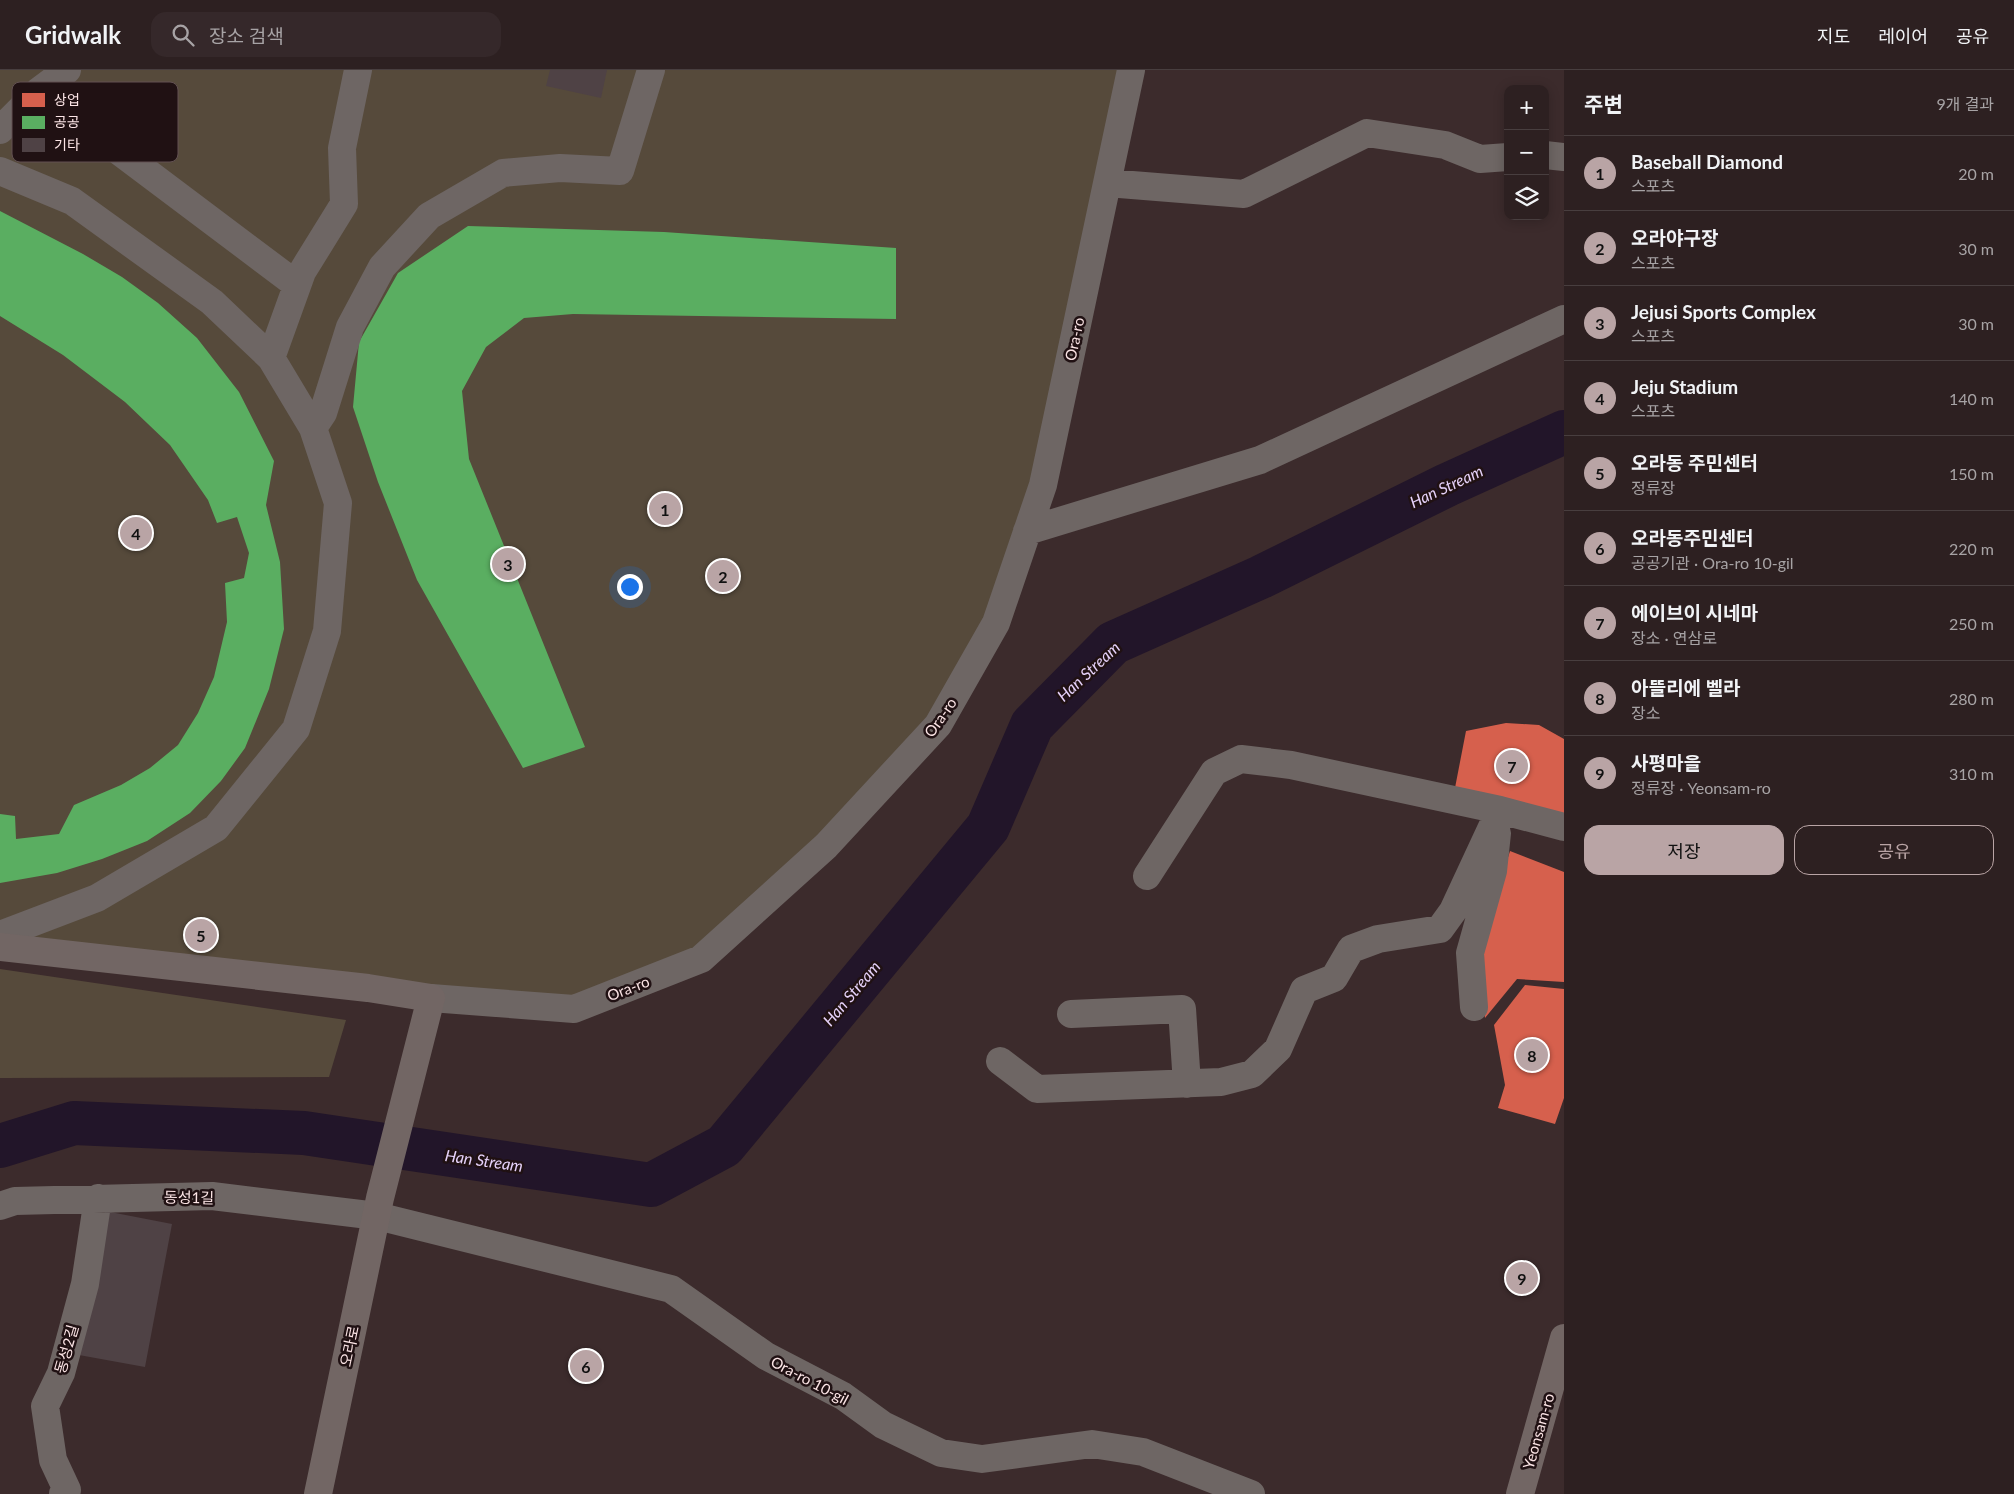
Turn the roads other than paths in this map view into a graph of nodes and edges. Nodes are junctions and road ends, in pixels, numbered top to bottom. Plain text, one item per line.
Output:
1 (67, 70) edge
2 (358, 70) edge
3 (651, 70) edge
4 (1132, 70) edge
5 (52, 82) edge
6 (12, 118) edge
7 (0, 130) edge
8 (1549, 155) edge
9 (1504, 157) edge
10 (1564, 157) edge
11 (133, 162) edge
12 (0, 171) edge
13 (1107, 183) junction
14 (297, 285) junction
15 (1564, 319) edge
16 (271, 358) junction
17 (313, 428) junction
18 (1027, 531) junction
19 (1500, 810) junction
20 (1564, 827) edge
21 (1147, 876) dead end
22 (0, 935) edge
23 (0, 947) edge
24 (430, 998) junction
25 (1474, 1007) dead end
26 (1071, 1014) dead end
27 (1000, 1061) dead end
28 (1186, 1084) junction
29 (98, 1198) junction
30 (0, 1206) edge
31 (378, 1207) junction
32 (1564, 1338) edge
33 (63, 1494) edge
34 (318, 1494) edge
35 (1251, 1494) edge
36 (1520, 1494) edge

1 - 5 street
2 - 14 street
3 - 17 street
4 - 13 street, Ora-ro
6 - 7 street
8 - 10 street
9 - 13 street
11 - 14 street
12 - 16 street
13 - 18 street, Ora-ro
14 - 16 street
15 - 18 street
16 - 17 street
17 - 22 street
18 - 24 street, Ora-ro
19 - 20 street
19 - 21 street
19 - 25 street
19 - 28 street
23 - 24 main road
24 - 31 main road, 오라로
26 - 28 street
27 - 28 street
29 - 30 street, 동성1길
29 - 31 street, 동성1길
29 - 33 street, 동성2길
31 - 34 main road, 오라로
31 - 35 street, Ora-ro 10-gil
32 - 36 main road, Yeonsam-ro

